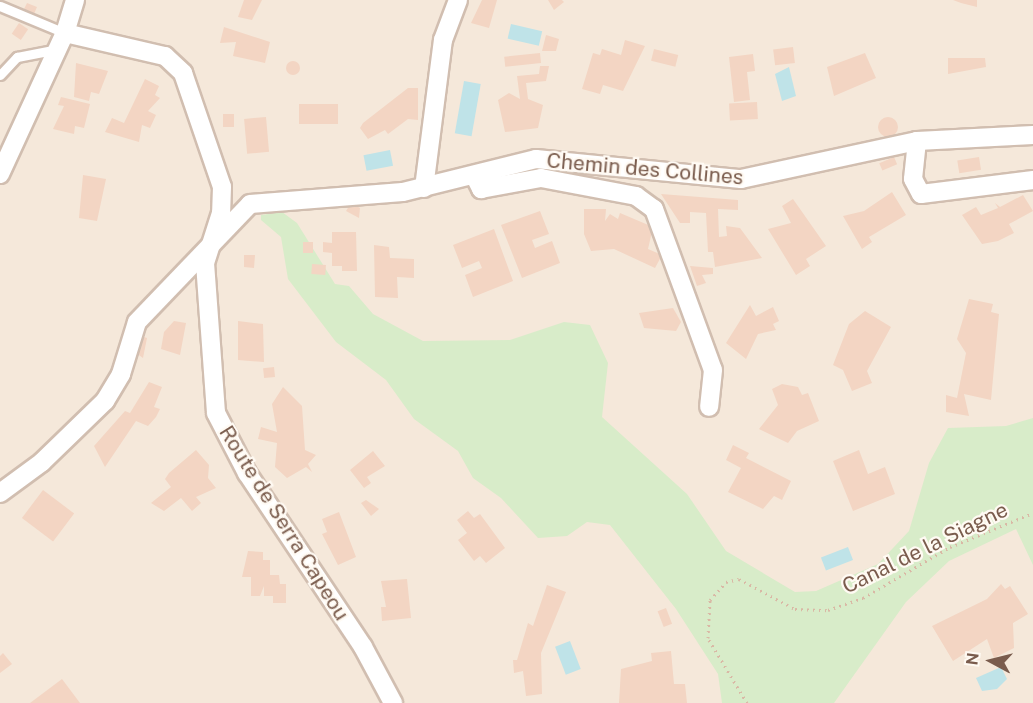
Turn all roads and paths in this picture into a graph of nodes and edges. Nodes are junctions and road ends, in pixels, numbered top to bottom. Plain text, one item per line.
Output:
1 (75, 0) edge
2 (458, 0) edge
3 (0, 6) edge
4 (65, 33) junction
5 (54, 50) junction
6 (0, 75) edge
7 (1033, 135) edge
8 (917, 141) junction
9 (0, 174) edge
10 (474, 175) junction
11 (1033, 180) edge
12 (424, 188) junction
13 (216, 233) junction
14 (709, 407) dead end
15 (0, 493) edge
16 (1033, 513) edge
17 (393, 703) edge
18 (747, 703) edge

1 - 4 street
2 - 12 street
3 - 4 lane
4 - 5 street
4 - 13 street, Route de Serra Capeou
5 - 6 lane
5 - 9 street
7 - 8 street, Chemin des Collines
8 - 10 street, Chemin des Collines
8 - 11 street
10 - 12 street, Chemin des Collines
10 - 14 street
12 - 13 street, Chemin des Collines
13 - 15 street, Chemin des Collines
13 - 17 street, Route de Serra Capeou
16 - 18 path, Canal de la Siagne

